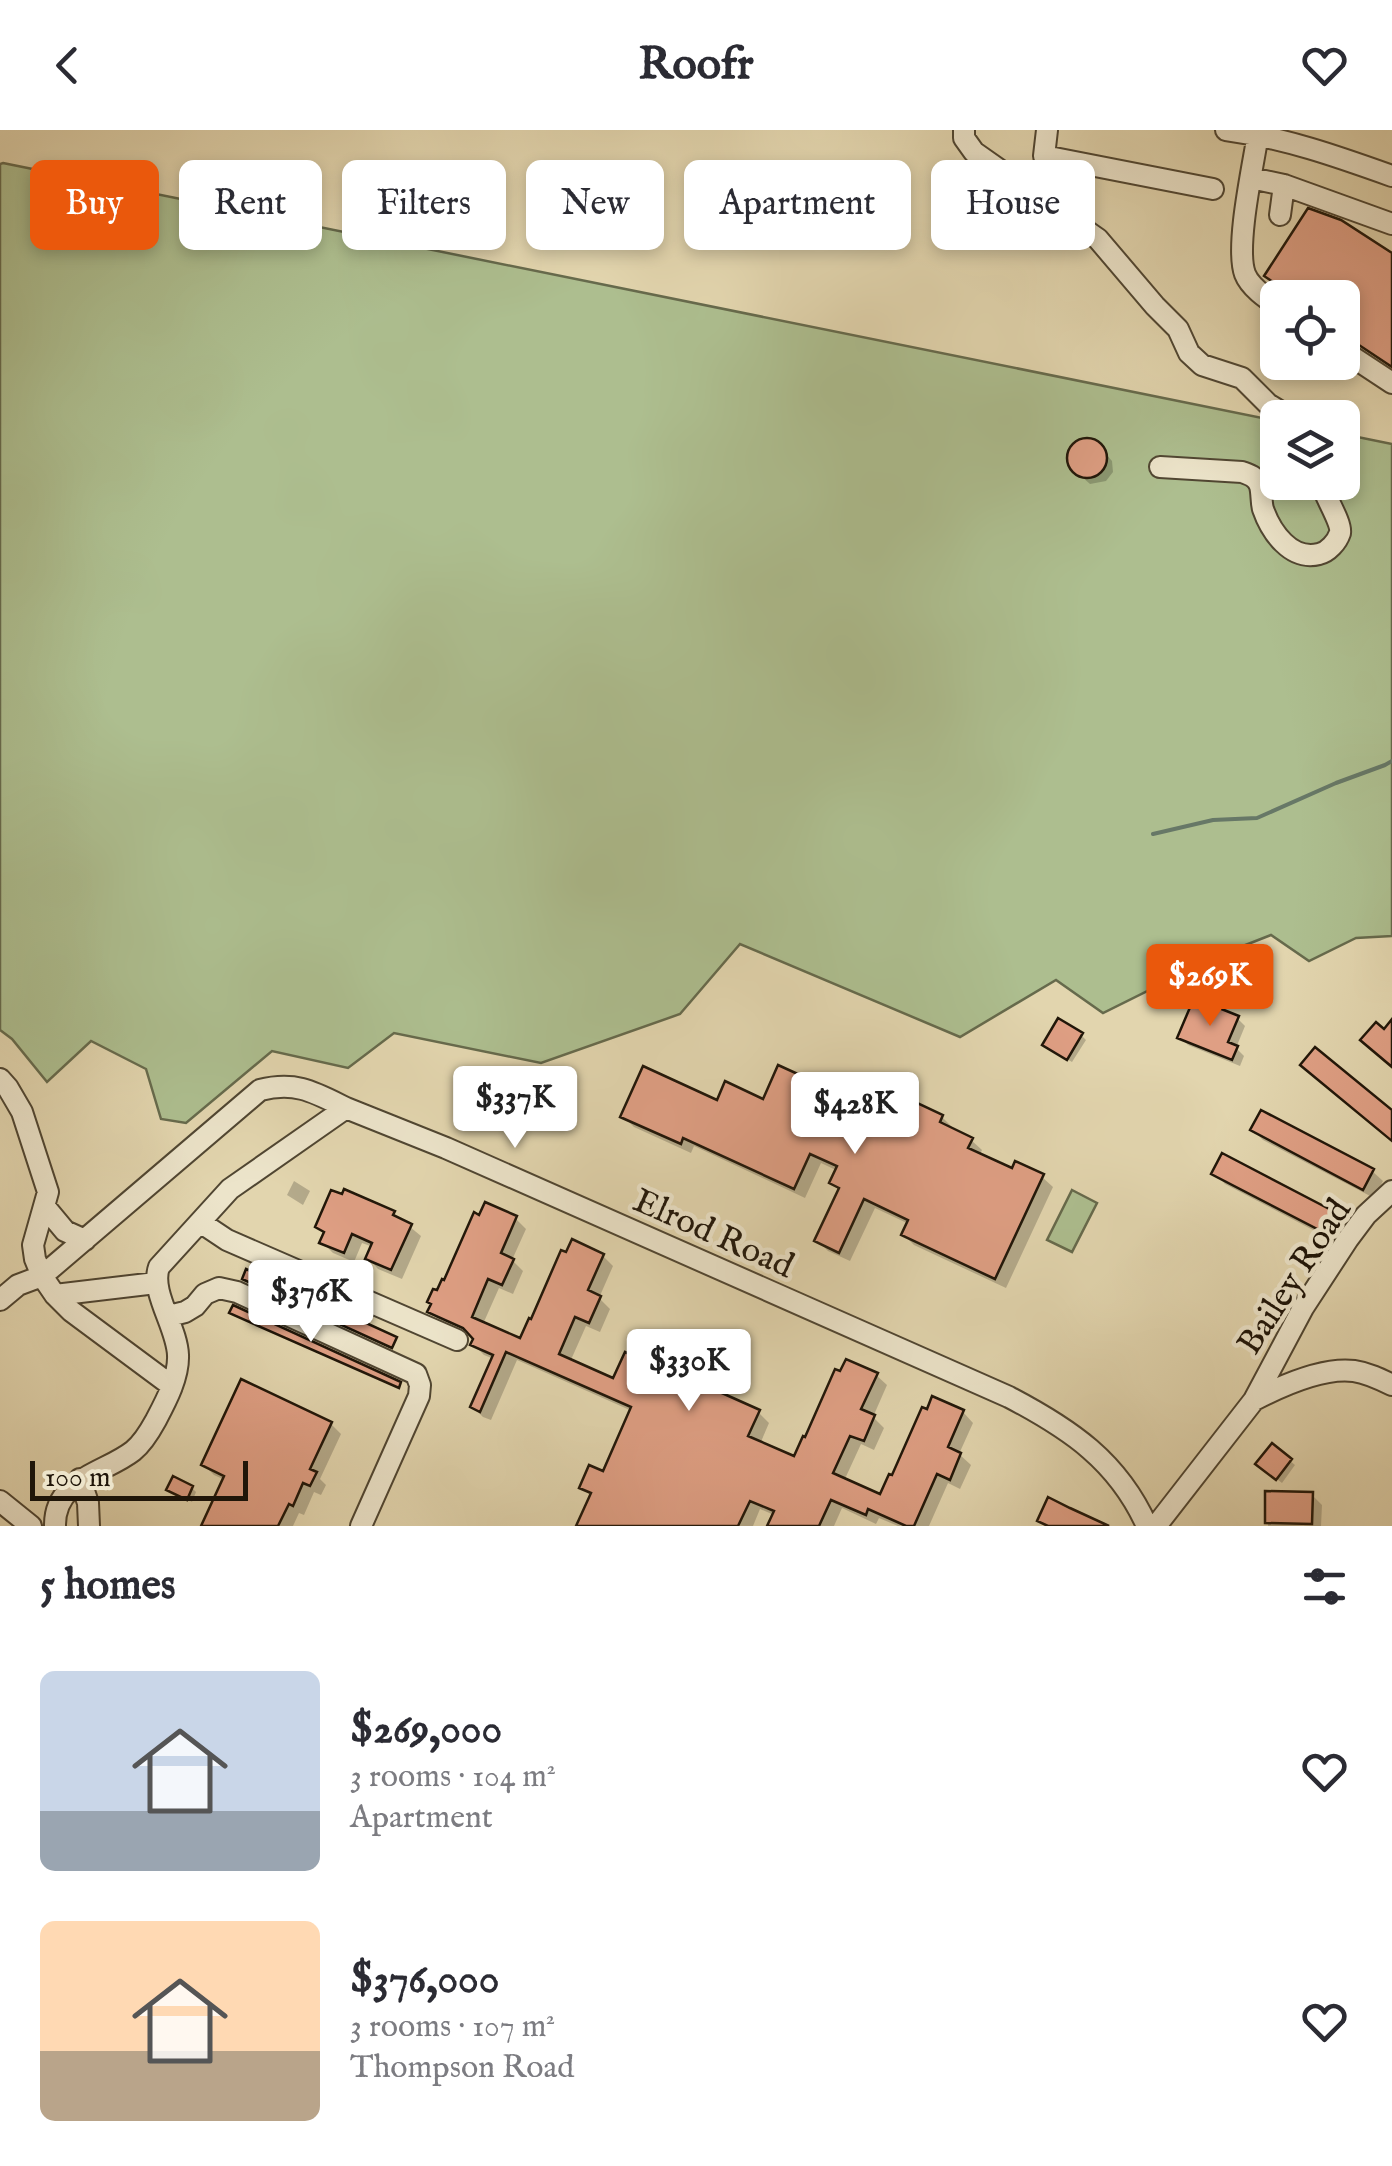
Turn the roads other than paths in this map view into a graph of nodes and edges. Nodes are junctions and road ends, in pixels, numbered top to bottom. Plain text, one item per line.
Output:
1 (964, 130) edge
2 (1046, 130) edge
3 (1226, 130) edge
4 (1258, 134) junction
5 (1392, 176) edge
6 (1252, 178) junction
7 (1284, 185) junction
8 (1213, 188) dead end
9 (1280, 216) dead end
10 (1392, 224) edge
11 (1260, 292) edge
12 (1360, 362) edge
13 (1392, 384) edge
14 (1264, 400) edge
15 (1160, 467) dead end
16 (1260, 485) edge
17 (1261, 500) edge
18 (1327, 500) edge
19 (0, 1079) edge
20 (346, 1108) junction
21 (1392, 1191) edge
22 (45, 1208) junction
23 (200, 1222) junction
24 (85, 1240) junction
25 (42, 1276) junction
26 (156, 1284) junction
27 (55, 1294) junction
28 (0, 1300) edge
29 (168, 1316) junction
30 (457, 1340) dead end
31 (1392, 1385) edge
32 (172, 1386) junction
33 (1254, 1400) junction
34 (80, 1479) junction
35 (0, 1501) edge
36 (55, 1521) edge
37 (32, 1526) edge
38 (89, 1526) edge
39 (361, 1526) edge
40 (1147, 1526) edge
41 (1156, 1526) edge

1 - 14 street
2 - 8 street
3 - 4 street
4 - 5 street
4 - 6 street
6 - 7 street
6 - 11 street
7 - 9 street
7 - 10 street
12 - 13 street
15 - 16 street
17 - 18 street
19 - 22 street
20 - 23 street
20 - 24 street, Elrod Road
20 - 40 street, Elrod Road
21 - 33 street, Bailey Road
22 - 24 street
22 - 25 street
23 - 26 street
23 - 30 street
24 - 25 street, Elrod Road
25 - 27 street
25 - 28 street, Elrod Road
26 - 27 street
26 - 29 street
27 - 32 street
29 - 32 street
29 - 39 street
31 - 33 street, Bailey Road
32 - 34 street
33 - 41 street, Bailey Road
34 - 36 street
34 - 38 street
35 - 37 street

